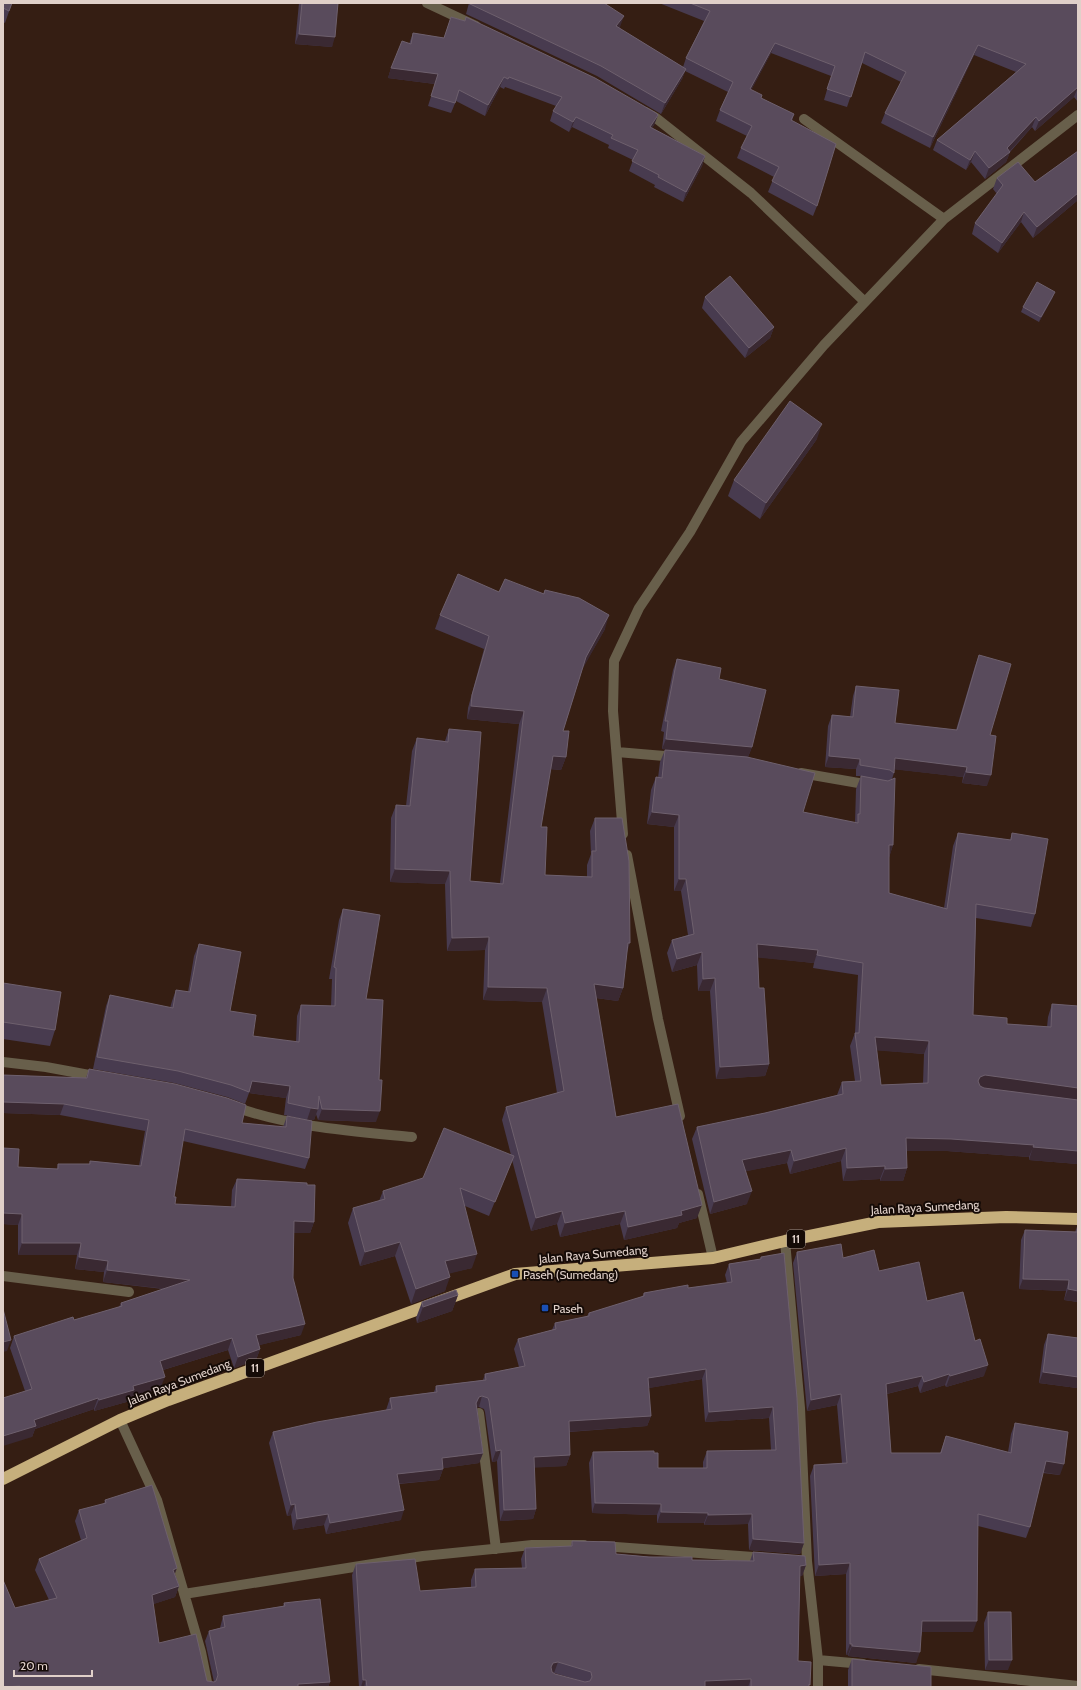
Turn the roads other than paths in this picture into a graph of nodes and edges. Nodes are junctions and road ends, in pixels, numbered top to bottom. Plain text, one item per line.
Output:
1 (427, 3) edge
2 (483, 29) edge
3 (638, 107) edge
4 (1078, 115) edge
5 (804, 120) dead end
6 (944, 219) junction
7 (865, 302) junction
8 (617, 752) junction
9 (688, 758) edge
10 (790, 771) edge
11 (877, 786) edge
12 (3, 1062) edge
13 (108, 1078) edge
14 (225, 1103) edge
15 (683, 1127) edge
16 (412, 1137) dead end
17 (695, 1181) edge
18 (1078, 1219) edge
19 (785, 1241) junction
20 (713, 1258) junction
21 (3, 1276) edge
22 (129, 1292) dead end
23 (479, 1413) edge
24 (120, 1420) junction
25 (3, 1479) edge
26 (496, 1549) junction
27 (776, 1558) edge
28 (184, 1594) junction
29 (818, 1660) junction
30 (872, 1665) edge
31 (911, 1669) edge
32 (1078, 1686) edge
33 (208, 1687) edge
34 (818, 1687) edge

1 - 2 street
3 - 7 street
4 - 6 street
5 - 6 street
6 - 7 street
7 - 8 street
8 - 9 street
8 - 15 street
10 - 11 street
12 - 13 street
14 - 16 street
17 - 20 street
18 - 19 highway, Jalan Raya Sumedang / 11
19 - 20 highway, Jalan Raya Sumedang / 11
19 - 29 street
20 - 24 highway, Jalan Raya Sumedang / 11
21 - 22 street
23 - 26 street
24 - 25 highway, Jalan Raya Sumedang / 11
24 - 28 street
26 - 27 street
26 - 28 street
28 - 33 street
29 - 30 street
29 - 34 street
31 - 32 street

